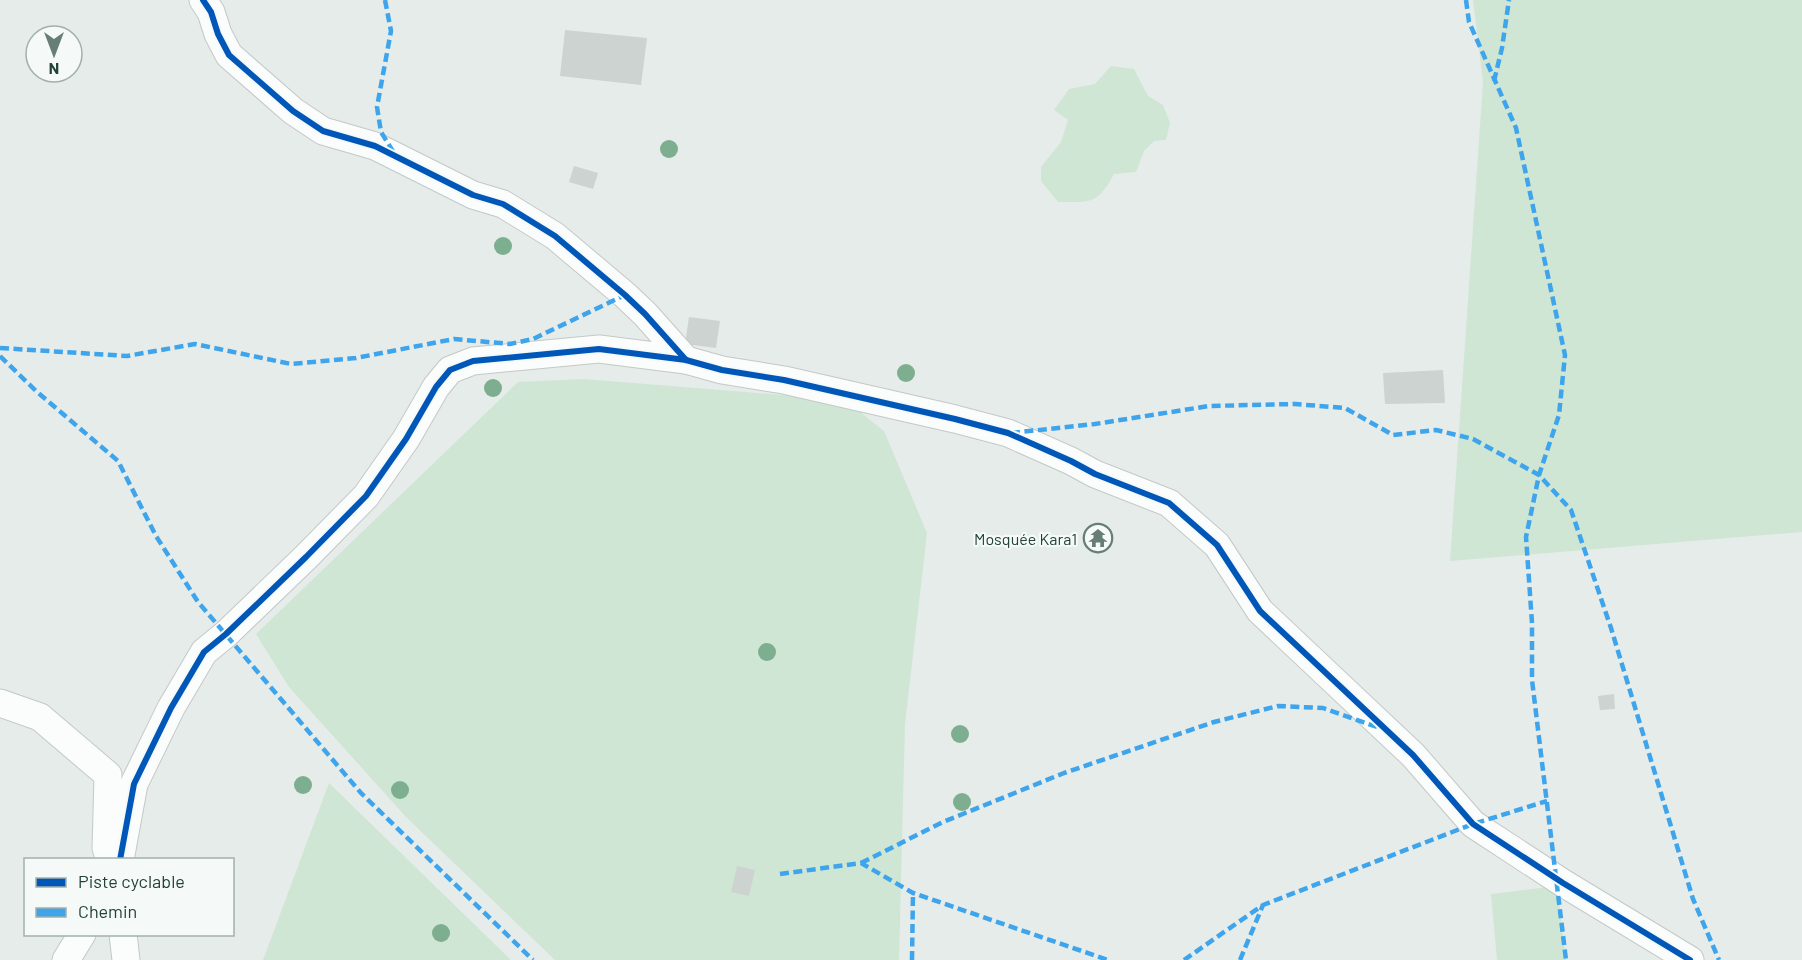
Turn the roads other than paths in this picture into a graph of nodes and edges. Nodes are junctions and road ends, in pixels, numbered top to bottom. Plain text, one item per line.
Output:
1 (203, 0) edge
2 (686, 360) junction
3 (0, 703) edge
4 (109, 858) edge
5 (120, 858) edge
6 (81, 936) edge
7 (123, 936) edge
8 (66, 960) edge
9 (126, 960) edge
10 (1690, 960) edge

1 - 2 street
2 - 5 street
2 - 10 street
3 - 4 street
6 - 8 street
7 - 9 street

